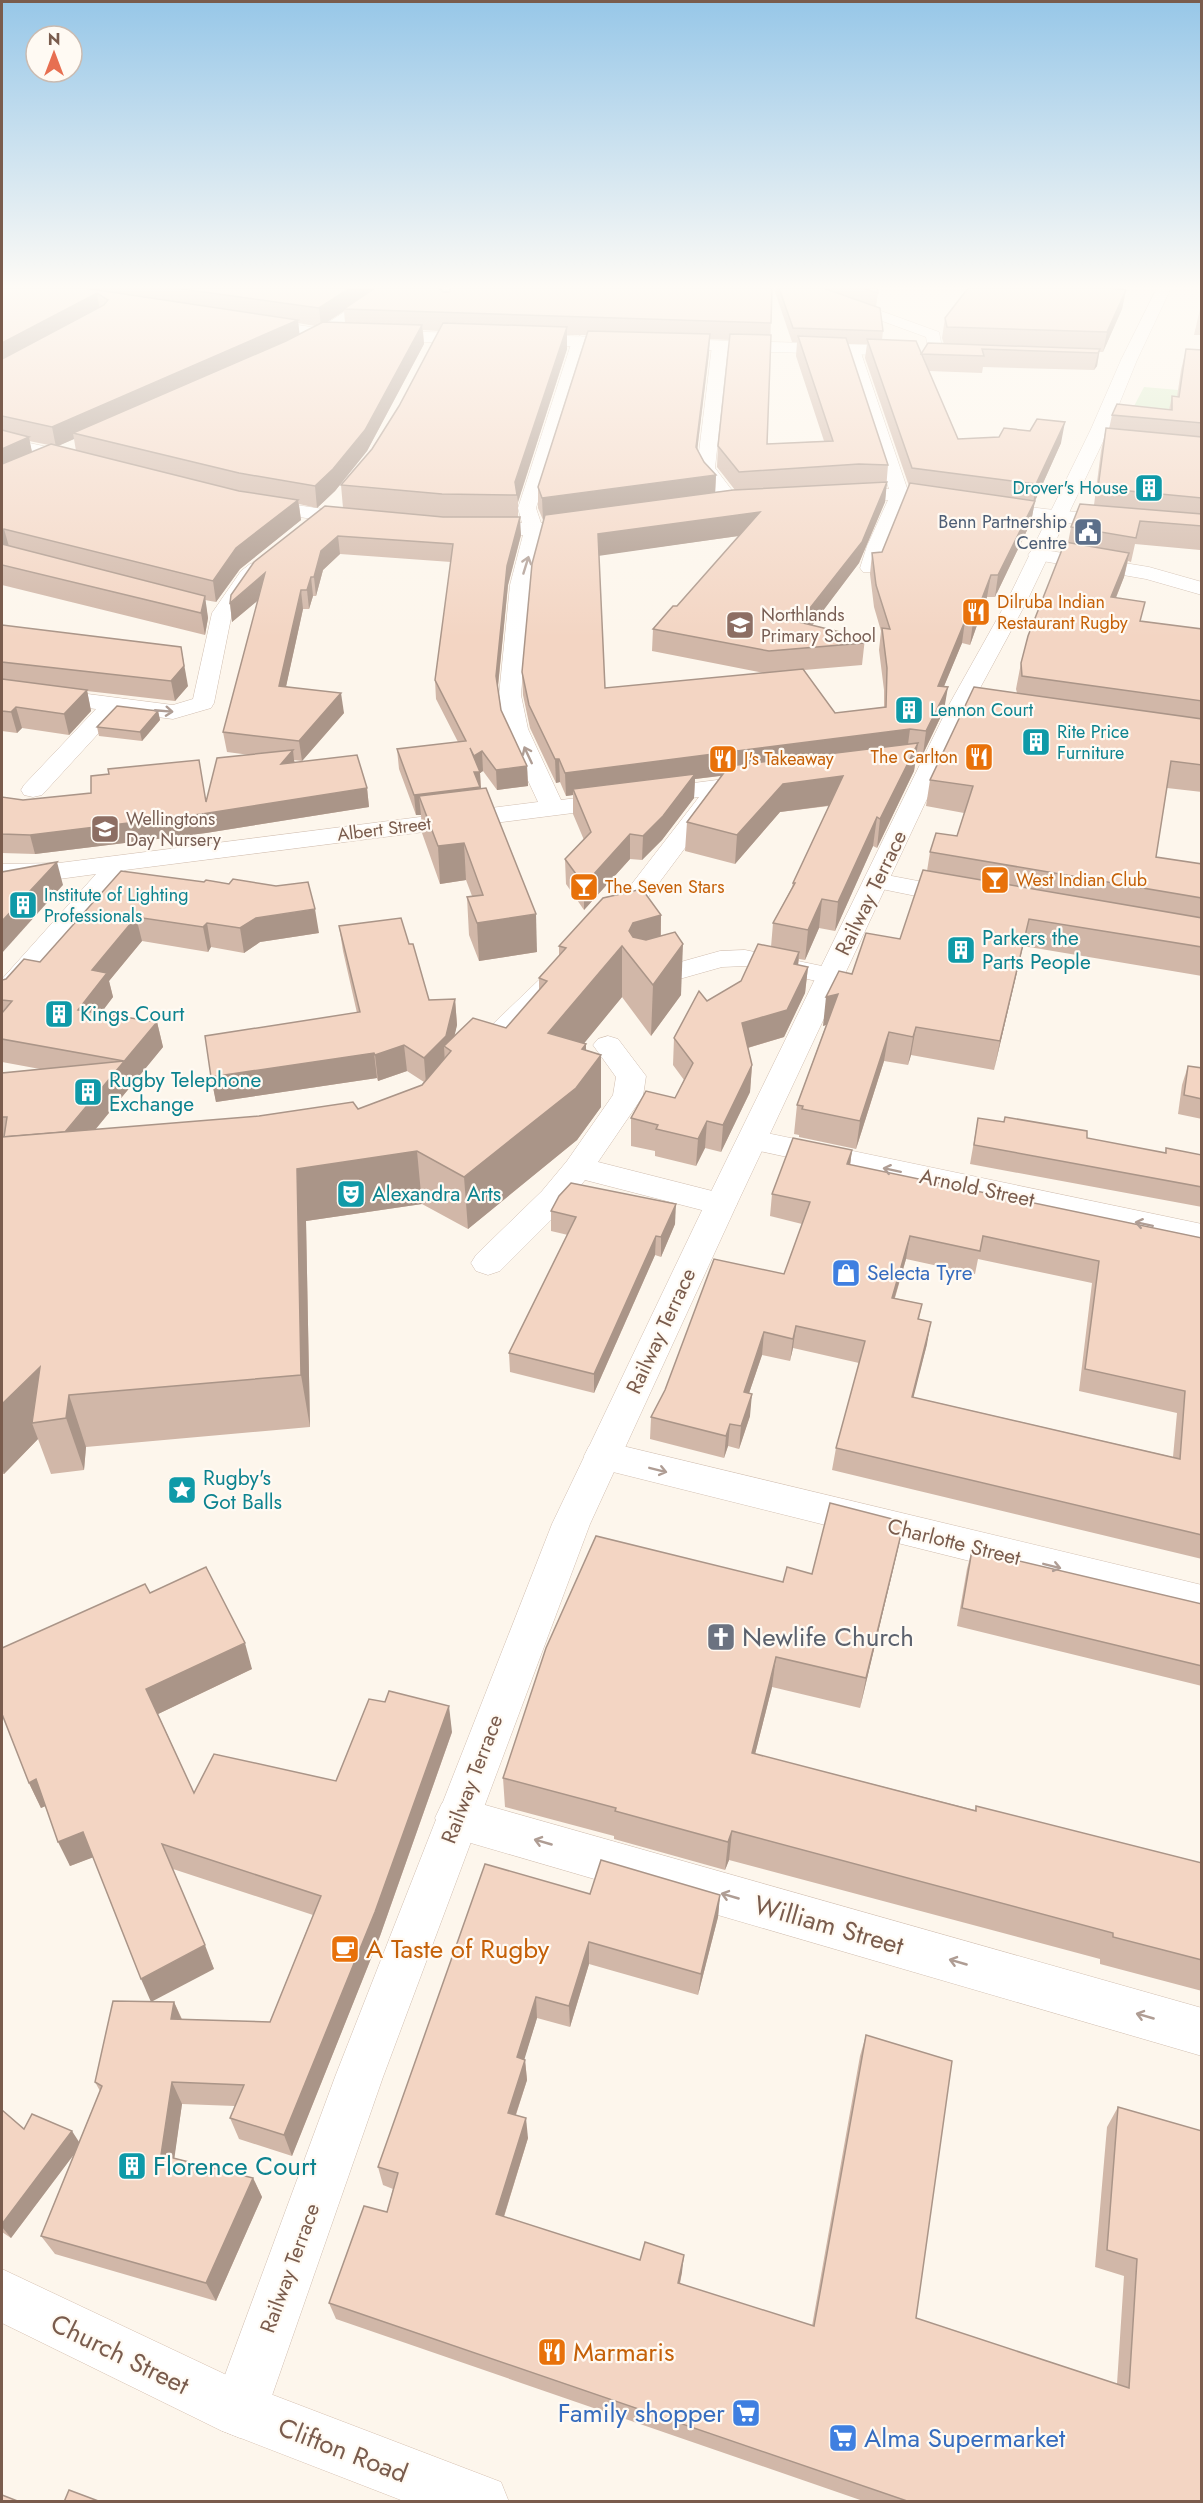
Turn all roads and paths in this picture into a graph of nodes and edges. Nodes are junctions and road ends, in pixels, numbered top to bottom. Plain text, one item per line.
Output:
1 (560, 405) edge
2 (713, 405) edge
3 (870, 405) edge
4 (1105, 405) edge
5 (2, 442) edge
6 (1092, 443) junction
7 (1115, 445) edge
8 (34, 466) edge
9 (825, 495) edge
10 (900, 495) junction
11 (232, 500) edge
12 (755, 500) edge
13 (339, 501) dead end
14 (732, 502) junction
15 (709, 506) edge
16 (321, 516) junction
17 (1056, 516) junction
18 (607, 521) edge
19 (372, 522) edge
20 (454, 528) edge
21 (533, 529) junction
22 (1202, 530) edge
23 (297, 534) edge
24 (272, 555) edge
25 (1038, 555) junction
26 (870, 568) edge
27 (1202, 589) edge
28 (200, 608) edge
29 (222, 614) junction
30 (2, 690) edge
31 (112, 705) junction
32 (907, 762) edge
33 (933, 764) junction
34 (782, 778) edge
35 (718, 786) junction
36 (33, 790) dead end
37 (553, 808) junction
38 (116, 863) junction
39 (2, 872) edge
40 (876, 881) junction
41 (981, 901) edge
42 (596, 938) edge
43 (571, 962) edge
44 (831, 976) junction
45 (644, 981) edge
46 (2, 996) edge
47 (608, 1045) dead end
48 (464, 1064) edge
49 (752, 1140) junction
50 (578, 1168) junction
51 (721, 1204) junction
52 (1202, 1236) edge
53 (488, 1263) dead end
54 (602, 1456) junction
55 (1202, 1602) edge
56 (457, 1818) junction
57 (1202, 2032) edge
58 (2, 2295) edge
59 (240, 2410) junction
60 (481, 2502) edge

1 - 21 street
2 - 14 street
3 - 10 street
4 - 6 street, Railway Terrace
5 - 8 street
6 - 7 street
6 - 17 street, Railway Terrace
9 - 10 street
10 - 17 street
10 - 26 street
11 - 16 street
12 - 14 street
13 - 16 street
14 - 15 street
16 - 19 street
16 - 23 street
17 - 22 street
17 - 25 street, Railway Terrace
18 - 21 street
20 - 21 street
37 -> 21 street
24 - 29 street
25 - 27 street
25 - 33 street, Railway Terrace
28 - 29 street
31 -> 29 street
30 - 31 street
31 - 36 street
32 - 33 street
33 - 40 street, Railway Terrace
34 - 35 street, Albert Street
35 - 37 street, Albert Street
35 - 42 street
37 - 38 street, Albert Street
38 - 39 street, Albert Street
38 - 46 street
40 - 41 street
40 - 44 street, Railway Terrace
43 - 48 street
44 - 45 street
44 - 49 street, Railway Terrace
47 - 50 street
49 - 51 street, Railway Terrace
52 -> 49 street, Arnold Street
50 - 51 street
50 - 53 street
51 - 54 street, Railway Terrace
54 -> 55 street, Charlotte Street
54 - 56 street, Railway Terrace
57 -> 56 street, William Street
56 - 59 street, Railway Terrace
58 - 59 street, Church Street
59 - 60 street, Clifton Road

